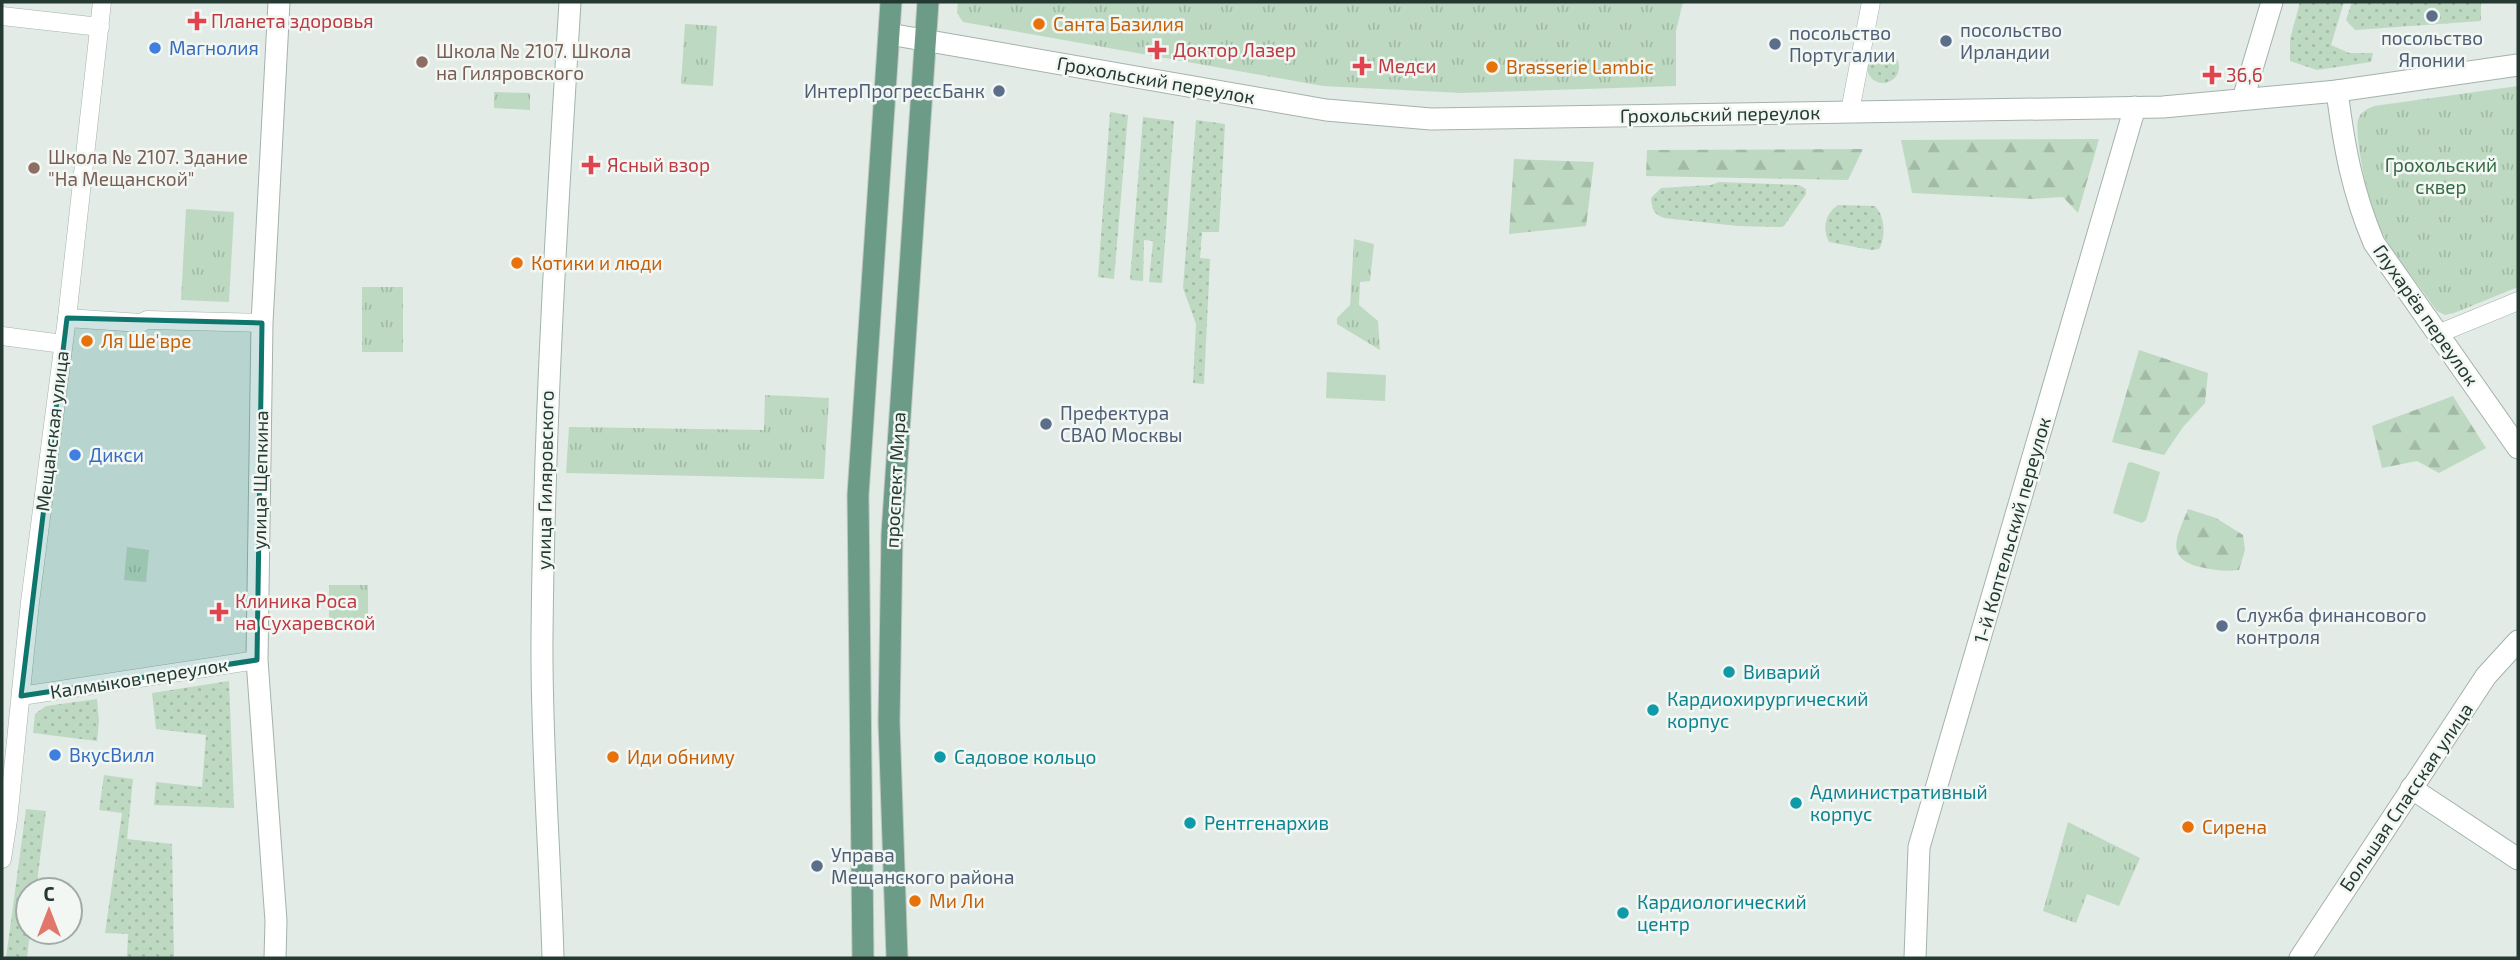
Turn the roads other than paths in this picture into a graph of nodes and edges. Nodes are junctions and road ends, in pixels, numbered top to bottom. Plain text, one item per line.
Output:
1 (102, 2) edge
2 (279, 2) edge
3 (570, 2) edge
4 (891, 2) edge
5 (928, 2) edge
6 (1871, 2) edge
7 (2272, 2) edge
8 (2, 16) edge
9 (100, 27) junction
10 (889, 34) junction
11 (926, 39) junction
12 (2518, 65) edge
13 (2337, 91) junction
14 (2243, 99) junction
15 (2135, 107) junction
16 (1850, 111) junction
17 (2518, 301) edge
18 (67, 318) junction
19 (262, 323) junction
20 (2440, 333) junction
21 (2, 336) edge
22 (63, 344) junction
23 (2518, 448) edge
24 (2518, 641) edge
25 (257, 660) junction
26 (21, 696) junction
27 (2411, 788) junction
28 (5, 820) edge
29 (2, 859) edge
30 (2518, 859) edge
31 (275, 958) edge
32 (553, 958) edge
33 (863, 958) edge
34 (897, 958) edge
35 (1915, 958) edge
36 (2300, 958) edge

1 - 9 street, Мещанская улица
2 - 19 street, улица Щепкина
3 - 32 street, улица Гиляровского
4 - 10 main road, проспект Мира
5 - 11 main road, проспект Мира
6 - 16 street
7 - 14 street
8 - 9 street
9 - 18 street, Мещанская улица
10 - 11 street, Грохольский переулок
10 - 33 main road, проспект Мира
11 - 16 street, Грохольский переулок
11 - 34 main road, проспект Мира
12 - 13 street, Грохольский переулок
13 - 14 street, Грохольский переулок
13 - 20 street, Глухарёв переулок
14 - 15 street, Грохольский переулок
15 - 16 street, Грохольский переулок
15 - 35 street, 1-й Коптельский переулок
17 - 20 street
18 - 19 street
18 - 22 street, Мещанская улица
19 - 25 street, улица Щепкина
20 - 23 street, Глухарёв переулок
21 - 22 street
22 - 26 street, Мещанская улица
24 - 27 street, Большая Спасская улица
25 - 26 street, Калмыков переулок
25 - 31 street, улица Щепкина
26 - 28 street, Мещанская улица
27 - 30 street
27 - 36 street, Большая Спасская улица
28 - 29 street, Мещанская улица

